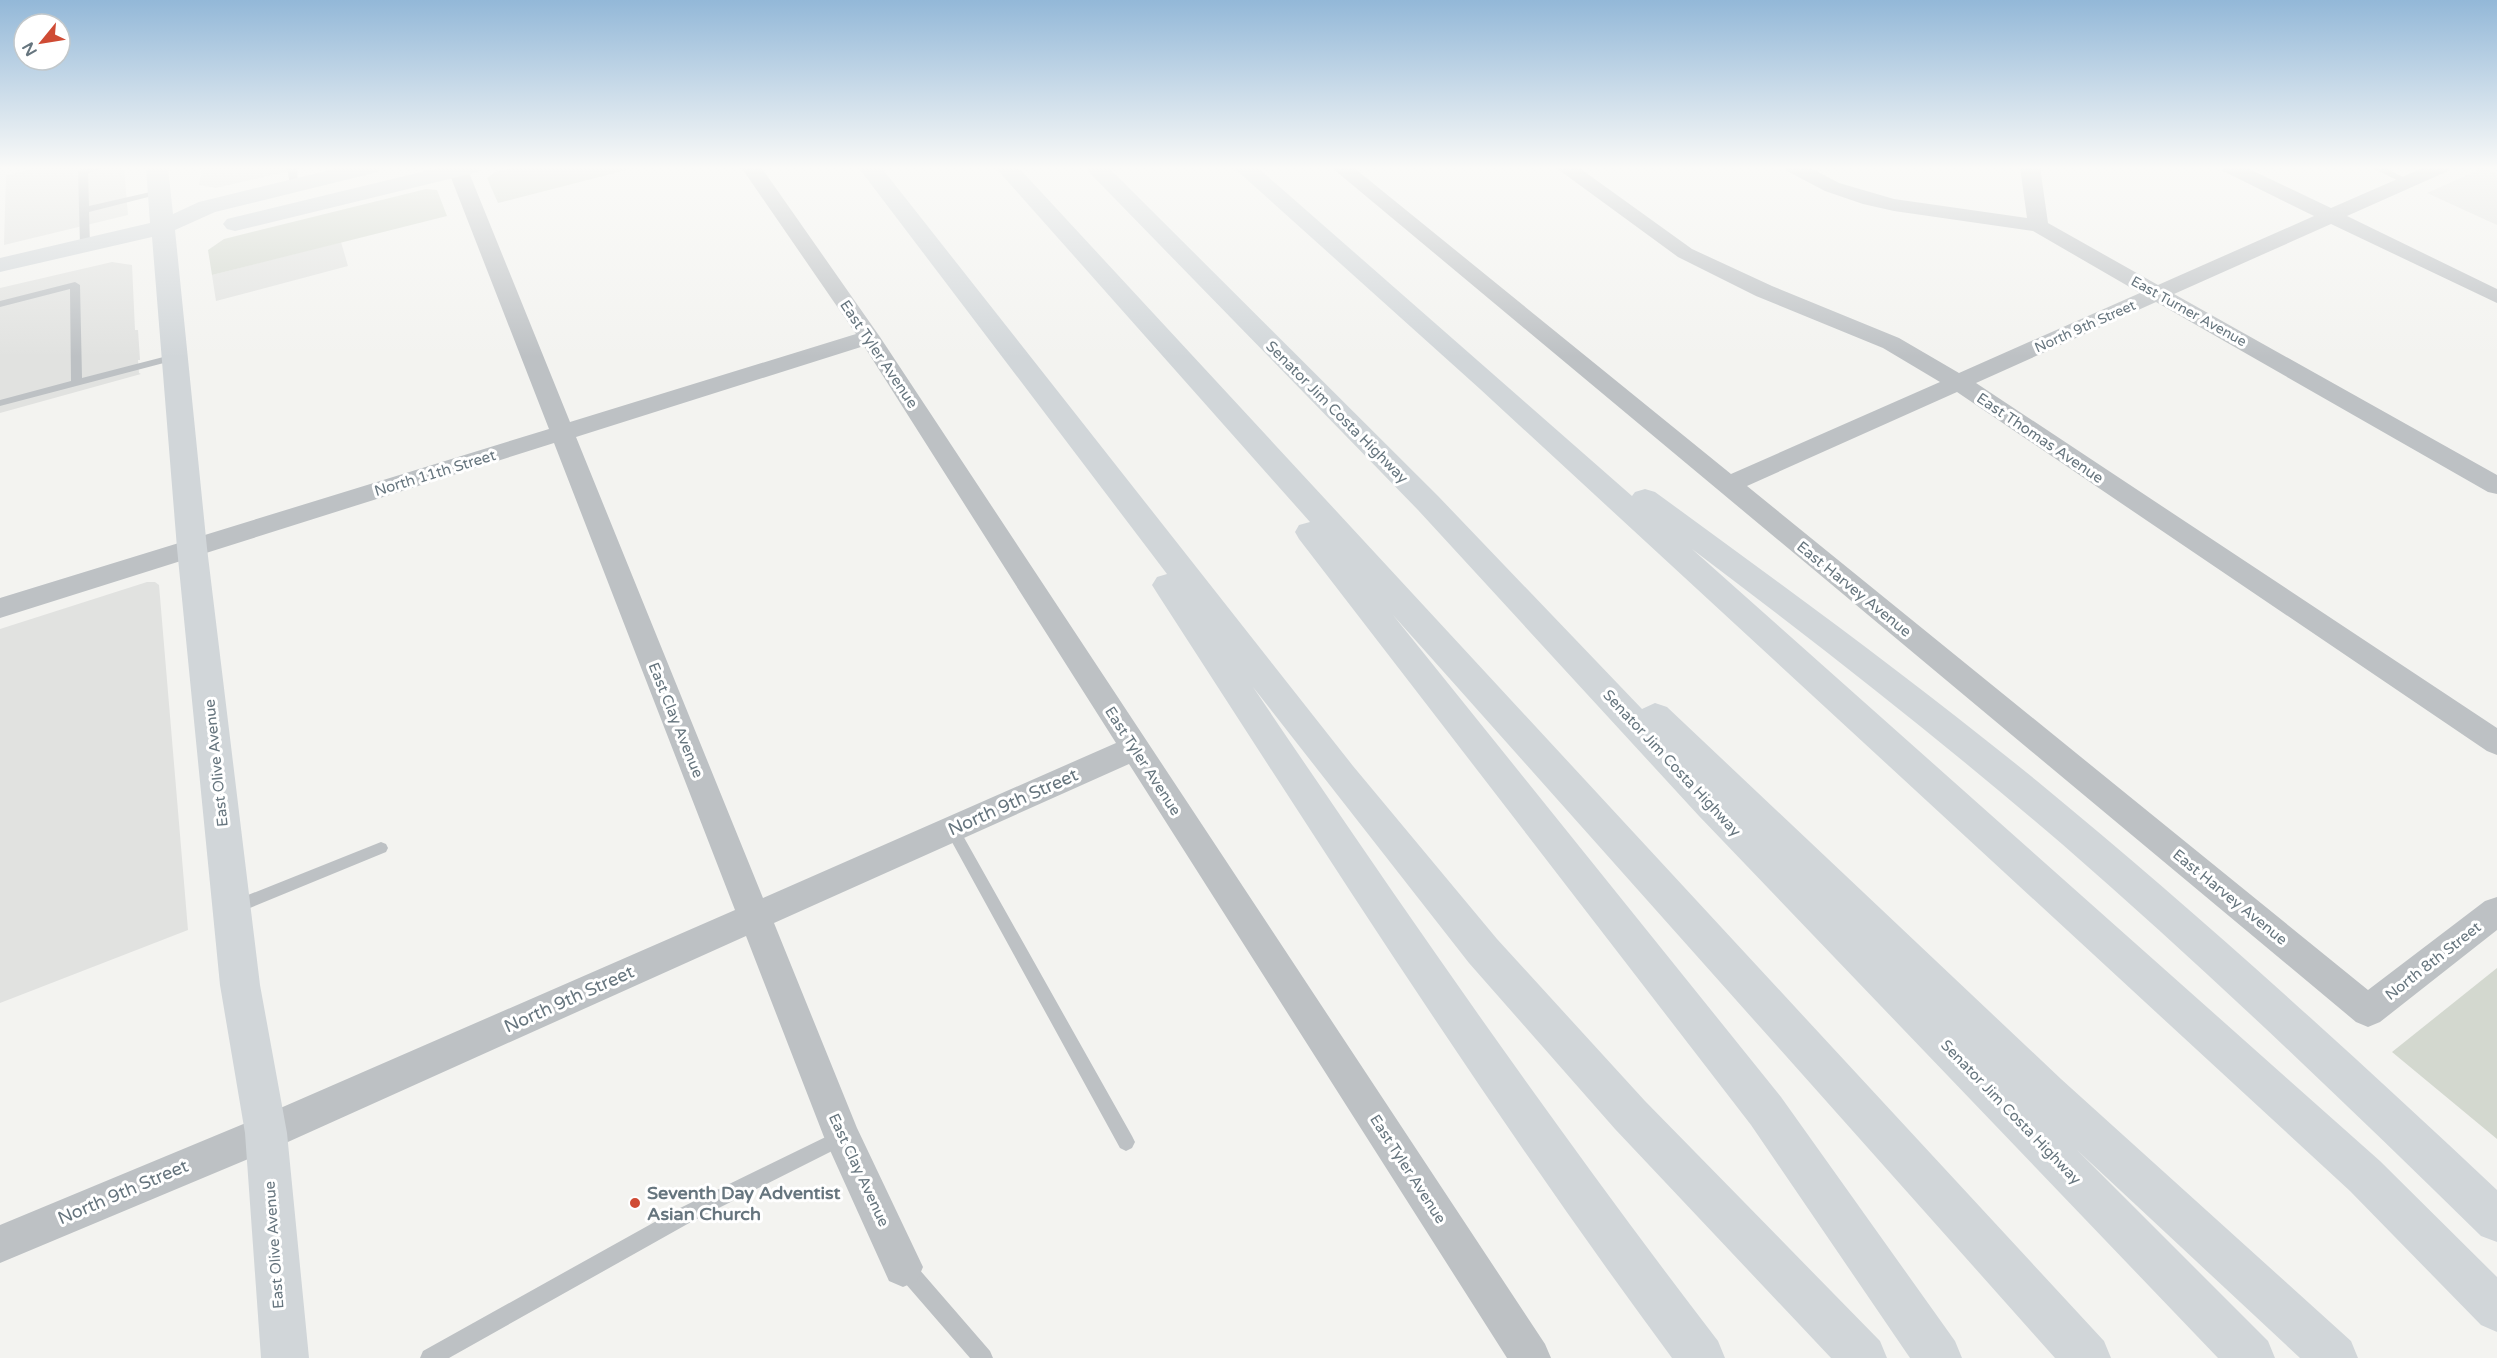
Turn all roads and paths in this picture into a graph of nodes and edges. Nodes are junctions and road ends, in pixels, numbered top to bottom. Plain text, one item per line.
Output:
1 (85, 230) edge
2 (148, 230) edge
3 (163, 230) edge
4 (487, 230) edge
5 (795, 230) edge
6 (918, 230) edge
7 (1063, 230) edge
8 (1158, 230) edge
9 (1316, 230) edge
10 (1418, 230) edge
11 (1653, 230) edge
12 (2046, 230) edge
13 (2299, 230) edge
14 (2360, 230) edge
15 (85, 245) junction
16 (0, 265) edge
17 (2157, 293) junction
18 (2497, 297) edge
19 (0, 304) edge
20 (1132, 307) junction
21 (869, 337) junction
22 (1008, 346) junction
23 (175, 357) junction
24 (77, 383) junction
25 (1490, 383) junction
26 (1959, 383) junction
27 (0, 404) edge
28 (562, 433) junction
29 (1728, 485) junction
30 (2497, 486) edge
31 (1428, 503) junction
32 (192, 548) junction
33 (0, 608) edge
34 (2497, 743) edge
35 (1135, 748) junction
36 (952, 829) junction
37 (381, 848) dead end
38 (231, 909) junction
39 (2497, 911) edge
40 (754, 917) junction
41 (2368, 1011) joint
42 (266, 1133) junction
43 (842, 1137) junction
44 (1126, 1142) dead end
45 (2497, 1220) edge
46 (0, 1244) edge
47 (903, 1266) joint
48 (2497, 1309) edge
49 (285, 1358) edge
50 (430, 1358) edge
51 (983, 1358) edge
52 (1532, 1358) edge
53 (1701, 1358) edge
54 (1863, 1358) edge
55 (1938, 1358) edge
56 (2087, 1358) edge
57 (2251, 1358) edge
58 (2334, 1358) edge

1 - 15 lane
2 - 15 main road
3 - 23 main road, East Olive Avenue
4 - 28 street, East Clay Avenue
5 - 21 street, East Tyler Avenue
6 - 22 main road
7 - 20 main road
8 - 31 main road, Senator Jim Costa Highway
9 - 25 main road
10 - 29 street, East Harvey Avenue
11 - 26 street, East Thomas Avenue
12 - 17 street, East Turner Avenue
13 - 17 street, North 9th Street
14 - 18 street
15 - 16 main road
17 - 26 street, North 9th Street
17 - 30 street, East Turner Avenue
19 - 24 lane
20 - 55 main road
20 - 56 main road
21 - 28 street, North 11th Street
21 - 35 street, East Tyler Avenue
22 - 53 main road
22 - 54 main road
23 - 24 lane
23 - 32 main road, East Olive Avenue
24 - 27 lane
25 - 45 main road
25 - 48 main road
26 - 29 street, North 9th Street
26 - 34 street, East Thomas Avenue
28 - 32 street, North 11th Street
28 - 40 street, East Clay Avenue
29 - 41 street, East Harvey Avenue
31 - 57 main road, Senator Jim Costa Highway
31 - 58 main road
32 - 33 street, North 11th Street
32 - 38 main road, East Olive Avenue
35 - 36 street, North 9th Street
35 - 52 street, East Tyler Avenue
36 - 40 street, North 9th Street
36 - 44 lane
37 - 38 lane
38 - 42 main road, East Olive Avenue
39 - 41 street, North 8th Street
40 - 42 street, North 9th Street
40 - 43 street, East Clay Avenue
42 - 46 street, North 9th Street
42 - 49 main road, East Olive Avenue
43 - 47 street, East Clay Avenue
43 - 50 lane
47 - 51 lane

